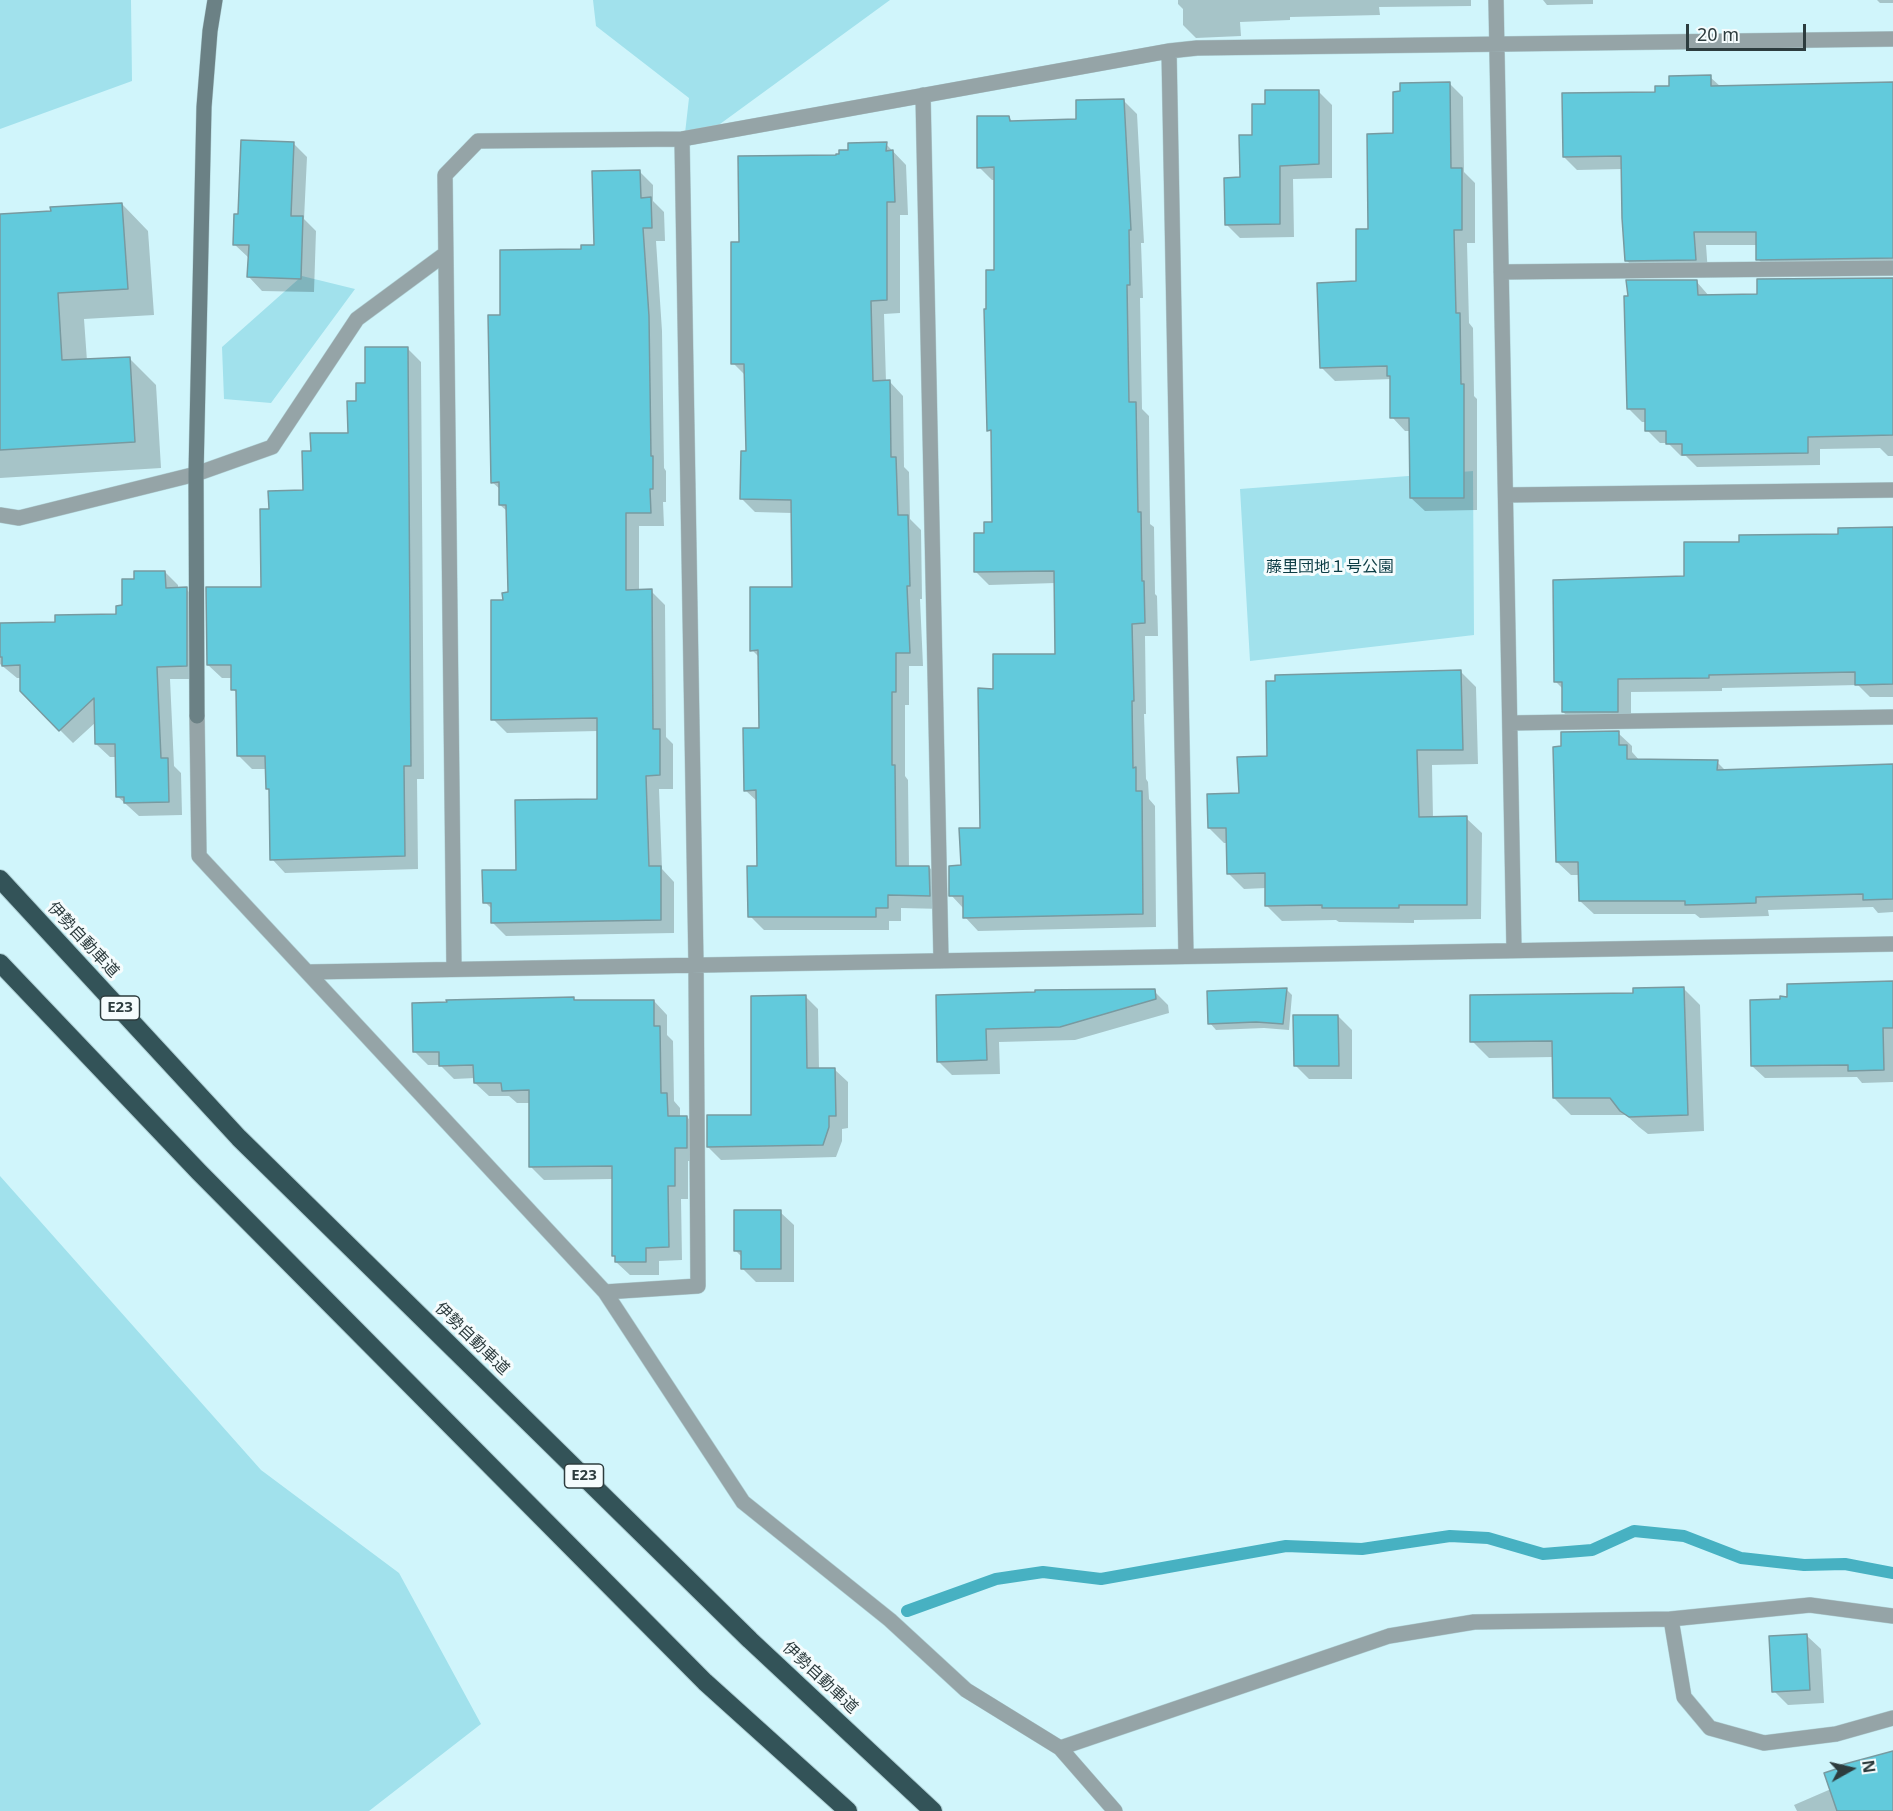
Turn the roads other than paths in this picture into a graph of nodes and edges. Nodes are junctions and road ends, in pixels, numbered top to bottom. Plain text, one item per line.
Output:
1 (215, 0) edge
2 (1496, 0) edge
3 (1893, 39) edge
4 (1497, 44) junction
5 (1169, 51) junction
6 (923, 95) junction
7 (682, 139) junction
8 (445, 254) junction
9 (1893, 268) edge
10 (1501, 272) junction
11 (196, 474) junction
12 (1893, 490) edge
13 (1506, 495) junction
14 (0, 515) edge
15 (1893, 717) edge
16 (1510, 723) junction
17 (0, 879) edge
18 (1893, 944) edge
19 (1514, 949) junction
20 (1186, 955) junction
21 (941, 959) junction
22 (0, 963) edge
23 (696, 964) junction
24 (454, 969) junction
25 (309, 972) junction
26 (605, 1292) junction
27 (1893, 1616) edge
28 (1671, 1619) junction
29 (1893, 1718) edge
30 (1060, 1748) junction
31 (848, 1811) edge
32 (933, 1811) edge
33 (1115, 1811) edge

1 - 11 street
2 - 4 street
3 - 4 street
4 - 5 street
4 - 10 street
5 - 6 street
5 - 20 street
6 - 7 street
6 - 21 street
7 - 8 street
7 - 23 street
8 - 11 street
8 - 24 street
9 - 10 street
10 - 13 street
11 - 14 street
11 - 25 street
12 - 13 street
13 - 16 street
15 - 16 street
16 - 19 street
17 - 32 highway, 伊勢自動車道 / E23
18 - 19 street
19 - 20 street
20 - 21 street
21 - 23 street
22 - 31 highway
23 - 24 street
23 - 26 street
24 - 25 street
25 - 26 street
26 - 30 street
27 - 28 street
28 - 29 street
28 - 30 street
30 - 33 street

